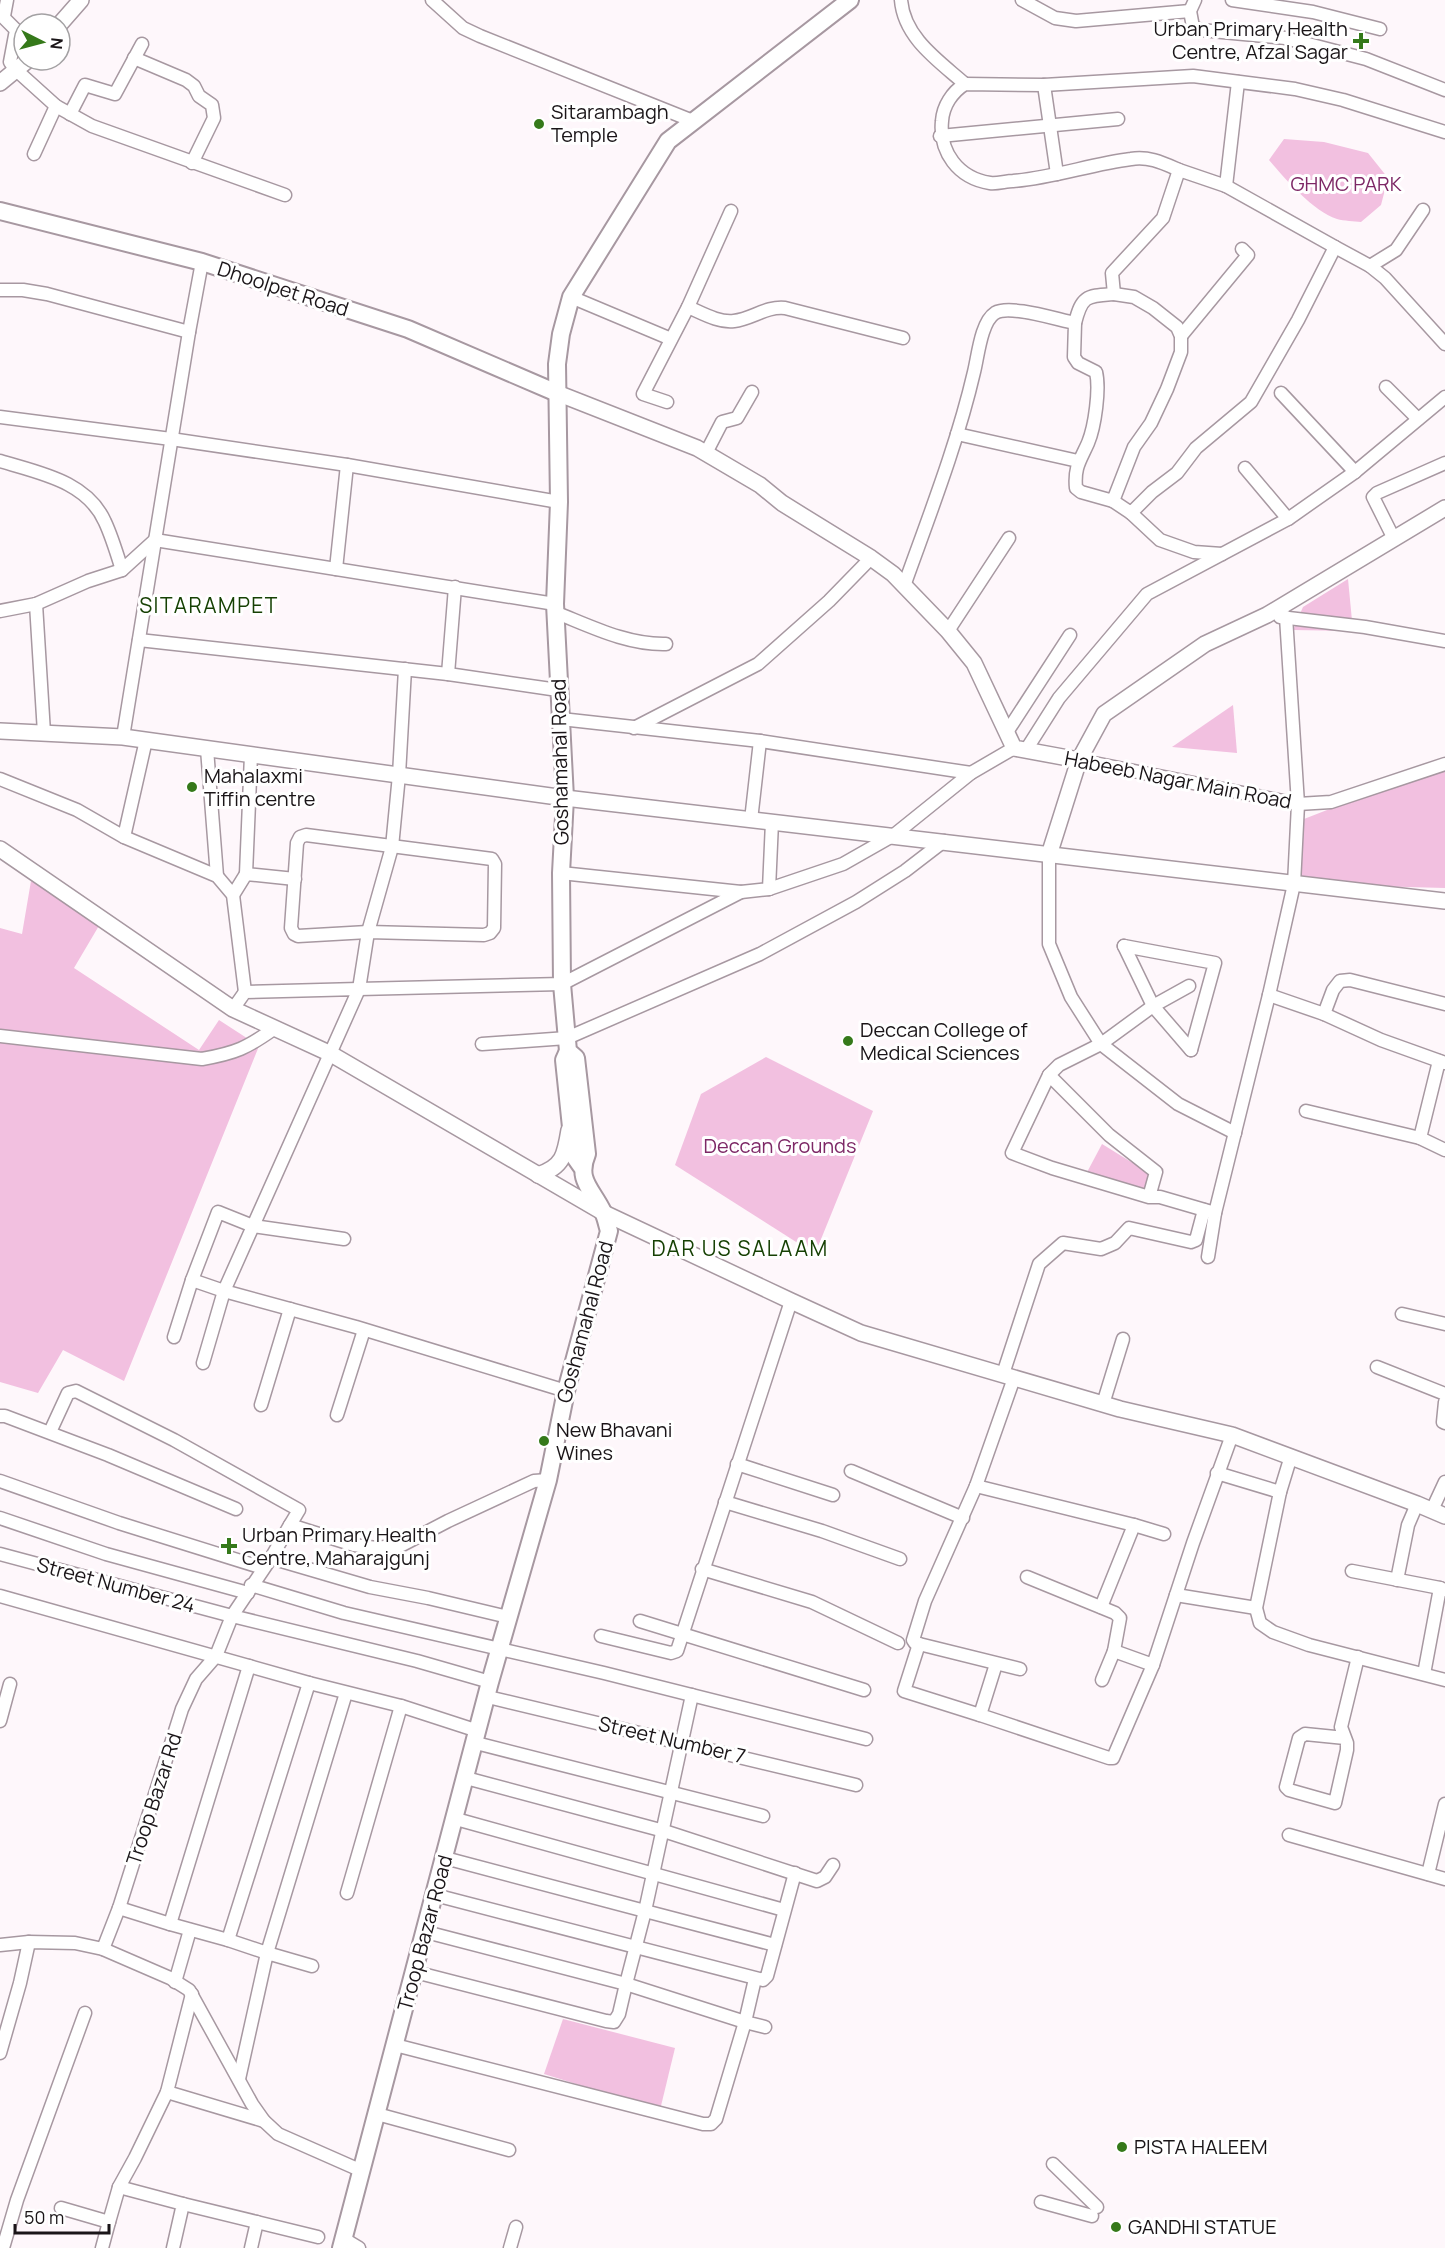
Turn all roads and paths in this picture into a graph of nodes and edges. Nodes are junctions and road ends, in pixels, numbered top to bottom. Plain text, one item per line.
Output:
1 (7, 0) edge
2 (81, 0) edge
3 (432, 0) edge
4 (850, 0) edge
5 (901, 0) edge
6 (1022, 0) edge
7 (1232, 0) edge
8 (1193, 5) edge
9 (70, 12) edge
10 (2, 15) edge
11 (1380, 29) dead end
12 (142, 44) dead end
13 (134, 58) junction
14 (12, 72) edge
15 (18, 72) edge
16 (1238, 82) junction
17 (0, 83) edge
18 (965, 84) junction
19 (1044, 85) junction
20 (1445, 90) edge
21 (56, 106) junction
22 (70, 114) junction
23 (1118, 119) dead end
24 (693, 122) junction
25 (1049, 126) junction
26 (1445, 132) edge
27 (940, 136) junction
28 (34, 154) dead end
29 (192, 163) junction
30 (1179, 170) junction
31 (1057, 174) junction
32 (1226, 186) junction
33 (285, 195) dead end
34 (1423, 210) dead end
35 (0, 211) edge
36 (731, 211) dead end
37 (1335, 247) junction
38 (1242, 249) dead end
39 (202, 262) junction
40 (1370, 266) junction
41 (0, 290) edge
42 (1114, 294) junction
43 (572, 297) junction
44 (688, 307) junction
45 (1076, 323) junction
46 (189, 332) junction
47 (1181, 336) junction
48 (903, 338) dead end
49 (671, 339) junction
50 (1445, 344) edge
51 (1386, 387) dead end
52 (752, 392) dead end
53 (557, 393) junction
54 (1281, 393) dead end
55 (1445, 397) edge
56 (667, 402) dead end
57 (0, 417) edge
58 (1418, 419) junction
59 (957, 434) junction
60 (171, 439) junction
61 (706, 453) junction
62 (0, 461) edge
63 (1078, 461) junction
64 (1445, 463) edge
65 (347, 465) junction
66 (1245, 468) dead end
67 (1355, 472) junction
68 (1113, 501) junction
69 (559, 502) junction
70 (1445, 508) edge
71 (1131, 513) junction
72 (1288, 519) junction
73 (1009, 538) dead end
74 (1394, 539) junction
75 (155, 540) junction
76 (1223, 554) junction
77 (871, 558) junction
78 (336, 568) junction
79 (122, 570) junction
80 (904, 586) junction
81 (455, 587) junction
82 (36, 604) junction
83 (556, 609) junction
84 (0, 611) edge
85 (1267, 615) junction
86 (1286, 617) junction
87 (948, 631) junction
88 (1070, 635) dead end
89 (139, 640) junction
90 (1445, 641) edge
91 (666, 644) dead end
92 (405, 669) junction
93 (448, 674) junction
94 (558, 690) junction
95 (561, 719) junction
96 (634, 728) junction
97 (0, 730) edge
98 (1007, 732) junction
99 (44, 734) junction
100 (123, 737) junction
101 (146, 740) junction
102 (760, 741) junction
103 (207, 749) junction
104 (1020, 749) junction
105 (251, 755) junction
106 (1079, 760) junction
107 (1445, 764) edge
108 (971, 772) junction
109 (399, 775) junction
110 (0, 779) edge
111 (565, 798) junction
112 (1298, 804) junction
113 (751, 820) junction
114 (772, 822) junction
115 (894, 835) junction
116 (124, 837) junction
117 (944, 841) junction
118 (392, 847) junction
119 (0, 849) edge
120 (1049, 855) junction
121 (561, 873) junction
122 (246, 874) junction
123 (217, 876) junction
124 (295, 879) junction
125 (1294, 884) junction
126 (769, 889) junction
127 (741, 892) junction
128 (233, 895) junction
129 (1445, 901) edge
130 (368, 932) junction
131 (562, 984) junction
132 (1189, 987) dead end
133 (360, 989) junction
134 (245, 993) junction
135 (1269, 995) junction
136 (1445, 1004) edge
137 (1153, 1006) junction
138 (233, 1009) junction
139 (1324, 1014) junction
140 (275, 1028) junction
141 (0, 1036) edge
142 (482, 1044) dead end
143 (1101, 1044) junction
144 (568, 1045) junction
145 (331, 1054) junction
146 (1442, 1062) edge
147 (1050, 1075) junction
148 (1306, 1111) dead end
149 (570, 1118) junction
150 (1235, 1132) junction
151 (1420, 1137) junction
152 (1445, 1150) edge
153 (581, 1166) junction
154 (538, 1175) junction
155 (1149, 1197) junction
156 (1210, 1211) junction
157 (604, 1213) junction
158 (252, 1226) junction
159 (344, 1239) dead end
160 (1208, 1257) dead end
161 (192, 1280) junction
162 (224, 1292) junction
163 (791, 1301) junction
164 (290, 1309) junction
165 (1402, 1314) dead end
166 (1445, 1324) edge
167 (364, 1330) junction
168 (174, 1337) dead end
169 (1124, 1339) dead end
170 (203, 1363) dead end
171 (1377, 1367) dead end
172 (1009, 1376) junction
173 (566, 1391) junction
174 (1445, 1394) edge
175 (1445, 1402) edge
176 (1103, 1404) junction
177 (261, 1405) dead end
178 (337, 1415) dead end
179 (0, 1416) edge
180 (1445, 1423) edge
181 (50, 1432) junction
182 (1232, 1435) junction
183 (1291, 1456) junction
184 (737, 1464) junction
185 (851, 1471) dead end
186 (1217, 1473) junction
187 (548, 1480) junction
188 (0, 1481) edge
189 (1445, 1482) edge
190 (976, 1486) junction
191 (1280, 1492) junction
192 (832, 1495) dead end
193 (725, 1502) junction
194 (1418, 1504) junction
195 (236, 1509) dead end
196 (1439, 1513) edge
197 (0, 1518) edge
198 (963, 1518) junction
199 (290, 1525) junction
200 (1134, 1525) junction
201 (1164, 1534) dead end
202 (0, 1554) edge
203 (271, 1558) junction
204 (900, 1559) dead end
205 (263, 1568) junction
206 (702, 1569) junction
207 (1352, 1571) dead end
208 (1027, 1577) dead end
209 (1397, 1580) junction
210 (249, 1589) junction
211 (1442, 1589) edge
212 (1176, 1595) junction
213 (0, 1596) edge
214 (1101, 1606) junction
215 (1256, 1608) junction
216 (232, 1616) junction
217 (508, 1617) junction
218 (640, 1621) dead end
219 (682, 1634) junction
220 (601, 1636) dead end
221 (898, 1643) dead end
222 (919, 1644) junction
223 (501, 1649) junction
224 (1114, 1651) junction
225 (216, 1656) junction
226 (1358, 1657) junction
227 (996, 1664) junction
228 (1153, 1665) junction
229 (249, 1666) junction
230 (1020, 1669) dead end
231 (1424, 1674) junction
232 (1102, 1680) dead end
233 (1445, 1680) edge
234 (309, 1683) junction
235 (10, 1684) dead end
236 (489, 1690) junction
237 (864, 1690) dead end
238 (346, 1693) junction
239 (692, 1695) junction
240 (401, 1706) junction
241 (980, 1715) junction
242 (0, 1721) edge
243 (477, 1737) junction
244 (1345, 1738) junction
245 (866, 1739) dead end
246 (681, 1742) junction
247 (466, 1778) junction
248 (856, 1785) dead end
249 (671, 1793) junction
250 (1445, 1804) edge
251 (763, 1816) dead end
252 (456, 1819) junction
253 (664, 1831) junction
254 (1288, 1834) dead end
255 (446, 1858) junction
256 (833, 1865) dead end
257 (654, 1874) junction
258 (795, 1874) junction
259 (1428, 1874) junction
260 (1445, 1879) edge
261 (347, 1893) dead end
262 (435, 1895) junction
263 (119, 1908) junction
264 (784, 1910) junction
265 (645, 1911) junction
266 (170, 1924) junction
267 (190, 1930) junction
268 (426, 1932) junction
269 (228, 1940) junction
270 (29, 1942) junction
271 (0, 1945) edge
272 (775, 1945) junction
273 (634, 1947) junction
274 (103, 1949) junction
275 (267, 1953) junction
276 (312, 1966) dead end
277 (415, 1972) junction
278 (755, 1979) junction
279 (175, 1982) junction
280 (626, 1984) junction
281 (192, 1994) junction
282 (85, 2013) dead end
283 (745, 2022) junction
284 (765, 2027) dead end
285 (395, 2045) junction
286 (0, 2053) edge
287 (239, 2079) junction
288 (167, 2092) junction
289 (377, 2114) junction
290 (264, 2121) junction
291 (509, 2150) dead end
292 (1053, 2164) dead end
293 (362, 2171) junction
294 (119, 2187) junction
295 (1041, 2202) dead end
296 (183, 2204) junction
297 (61, 2208) dead end
298 (109, 2222) junction
299 (257, 2222) junction
300 (516, 2227) dead end
301 (318, 2236) dead end
302 (342, 2244) edge
303 (3, 2248) edge
304 (102, 2248) edge
305 (173, 2248) edge
306 (251, 2248) edge
307 (359, 2248) edge
308 (510, 2248) edge

1 - 10 street
2 - 9 street
3 - 24 street
4 - 24 main road, Goshamahal Road
5 - 18 street
6 - 8 street
7 - 11 street
8 - 20 street
12 - 13 street
13 - 22 street
13 - 29 street
14 - 17 street
15 - 21 street
16 - 19 street
16 - 26 street
16 - 32 street
18 - 19 street
18 - 27 street
19 - 25 street
21 - 22 street
21 - 28 street
22 - 29 street
23 - 25 street
24 - 43 main road, Goshamahal Road
25 - 27 street
25 - 31 street
27 - 31 street
29 - 33 street
30 - 31 street
30 - 32 street
30 - 42 street
32 - 37 street
34 - 40 street
35 - 39 main road, Dhoolpet Road
36 - 44 street
37 - 40 street
37 - 71 street
38 - 47 street
39 - 46 street
39 - 53 main road, Dhoolpet Road
40 - 50 street
41 - 46 street
42 - 45 street
42 - 47 street
43 - 49 street
43 - 53 main road, Goshamahal Road
44 - 48 street
44 - 49 street
45 - 59 street
45 - 63 street
46 - 60 street
47 - 68 street
49 - 56 street
51 - 58 street
52 - 61 street
53 - 61 street
53 - 69 main road, Goshamahal Road
54 - 67 street
55 - 58 street
57 - 60 street
58 - 67 street
59 - 63 street
59 - 80 street
60 - 65 street
60 - 75 street
61 - 77 street
62 - 79 street
63 - 68 street
64 - 74 street
65 - 69 street
65 - 78 street
66 - 72 street
67 - 72 street
68 - 71 street
69 - 83 main road, Goshamahal Road
70 - 74 street
71 - 76 street
72 - 76 street
73 - 87 street
74 - 85 street
75 - 78 street
75 - 79 street
75 - 89 street
76 - 104 street
77 - 80 street
77 - 96 street
78 - 81 street
79 - 82 street
80 - 87 street
81 - 83 street
81 - 93 street
82 - 84 street
82 - 99 street
83 - 91 street
83 - 94 main road, Goshamahal Road
85 - 86 street
85 - 106 street
86 - 90 street
86 - 112 street
87 - 98 street
88 - 98 street
89 - 92 street
89 - 100 street
92 - 93 street
92 - 109 street
93 - 94 street
94 - 95 main road, Goshamahal Road
95 - 96 street
95 - 111 main road, Goshamahal Road
96 - 102 street
97 - 99 street
98 - 104 street
99 - 100 street
100 - 101 street
101 - 103 street
101 - 116 street
102 - 108 street
102 - 113 street
103 - 105 street
103 - 123 street
104 - 106 street, Habeeb Nagar Main Road
104 - 108 street
105 - 109 street
105 - 122 street
106 - 112 street, Habeeb Nagar Main Road
106 - 120 street
107 - 112 street, Habeeb Nagar Main Road
108 - 115 street
109 - 111 street
109 - 118 street
110 - 116 street
111 - 113 street
111 - 121 main road, Goshamahal Road
112 - 125 street
113 - 114 street
114 - 115 street
114 - 126 street
115 - 117 street
115 - 126 street
116 - 123 street
117 - 120 street
117 - 144 street
118 - 124 street
118 - 130 street
118 - 130 street
119 - 138 street
120 - 125 street
120 - 143 street
121 - 127 street
121 - 131 main road, Goshamahal Road
122 - 124 street
122 - 128 street
123 - 128 street
124 - 130 street
125 - 129 street
125 - 135 street
126 - 127 street
127 - 131 street
128 - 134 street
130 - 133 street
131 - 133 street
131 - 144 main road, Goshamahal Road
132 - 137 street
133 - 134 street
133 - 145 street
134 - 138 street
135 - 139 street
135 - 150 street
136 - 139 street
137 - 137 street
137 - 143 street
138 - 140 street
139 - 146 street
140 - 141 street
140 - 145 street
142 - 144 street
143 - 147 street
143 - 150 street
144 - 149 main road
144 - 153 main road, Goshamahal Road
145 - 154 street
145 - 158 street
146 - 151 street
147 - 155 street
147 - 155 street
148 - 151 street
149 - 153 main road
149 - 154 street
150 - 156 street
151 - 152 street
153 - 157 main road, Goshamahal Road
154 - 157 street
155 - 156 street
156 - 160 street
156 - 172 street
157 - 163 street
157 - 173 main road, Goshamahal Road
158 - 159 street
158 - 161 street
158 - 162 street
161 - 162 street
161 - 168 street
162 - 164 street
162 - 170 street
163 - 172 street
163 - 184 street
164 - 167 street
164 - 177 street
165 - 166 street
167 - 173 street
167 - 178 street
169 - 176 street
171 - 174 street
172 - 176 street
172 - 190 street
173 - 187 main road, Goshamahal Road
175 - 180 street
176 - 182 street
179 - 181 street
181 - 195 street
181 - 199 street
182 - 183 street
182 - 186 street
183 - 191 street
183 - 194 street
184 - 192 street
184 - 193 street
185 - 198 street
186 - 191 street
186 - 212 street
187 - 199 street
187 - 217 main road, Goshamahal Road
188 - 205 street
189 - 196 street
190 - 198 street
190 - 200 street
191 - 215 street
193 - 204 street
193 - 206 street
194 - 196 street
194 - 209 street
197 - 210 street
198 - 222 street
199 - 203 street, Troop Bazar Rd
200 - 201 street
200 - 214 street
202 - 216 street, Street Number 24
203 - 205 street, Troop Bazar Rd
203 - 217 street
205 - 210 street, Troop Bazar Rd
206 - 219 street
206 - 221 street
207 - 209 street
208 - 214 street
209 - 211 street
210 - 216 street, Troop Bazar Rd
210 - 223 street
211 - 231 street
212 - 215 street
212 - 228 street
213 - 225 street
214 - 224 street
215 - 226 street
216 - 225 street, Troop Bazar Rd
216 - 236 street, Street Number 24
217 - 223 main road, Troop Bazar Road
218 - 219 street
219 - 220 street
219 - 237 street
222 - 227 street
222 - 241 street
223 - 236 main road, Troop Bazar Road
223 - 239 street
224 - 228 street
224 - 232 street
225 - 229 street
225 - 263 street, Troop Bazar Rd
226 - 231 street
226 - 244 street
227 - 230 street
227 - 241 street
228 - 241 street
229 - 234 street
229 - 266 street
231 - 233 street
234 - 238 street
234 - 269 street
235 - 242 street
236 - 243 main road, Troop Bazar Road
236 - 246 street, Street Number 7
238 - 240 street
238 - 275 street
239 - 245 street
239 - 246 street
240 - 243 street
240 - 261 street
243 - 247 main road, Troop Bazar Road
243 - 249 street
244 - 244 street
246 - 248 street, Street Number 7
246 - 249 street
247 - 252 main road, Troop Bazar Road
247 - 253 street
249 - 251 street
249 - 253 street
250 - 259 street
252 - 255 main road, Troop Bazar Road
252 - 257 street
253 - 257 street
253 - 258 street
254 - 259 street
255 - 262 main road, Troop Bazar Road
255 - 265 street
256 - 258 street
257 - 264 street
257 - 265 street
258 - 264 street
259 - 260 street
262 - 268 main road, Troop Bazar Road
262 - 273 street
263 - 266 street
263 - 274 street, Troop Bazar Rd
264 - 272 street
265 - 272 street
265 - 273 street
266 - 267 street
267 - 269 street
267 - 279 street
268 - 277 main road, Troop Bazar Road
268 - 280 street
269 - 275 street
270 - 271 street
270 - 274 street
270 - 286 street
272 - 278 street
273 - 278 street
273 - 280 street
274 - 279 street
275 - 276 street
275 - 287 street
277 - 280 street
277 - 285 main road, Troop Bazar Road
278 - 283 street
279 - 281 street
280 - 283 street
281 - 287 street
281 - 288 street
282 - 303 street
283 - 284 street
283 - 285 street
285 - 289 main road, Troop Bazar Road
287 - 290 street
288 - 290 street
288 - 294 street
289 - 291 street
289 - 293 main road, Troop Bazar Road
290 - 293 street
292 - 295 street
293 - 302 main road, Troop Bazar Road
294 - 296 street
294 - 298 street
296 - 299 street
296 - 305 street
297 - 298 street
298 - 304 street
299 - 301 street
299 - 306 street
300 - 308 street
302 - 307 street

